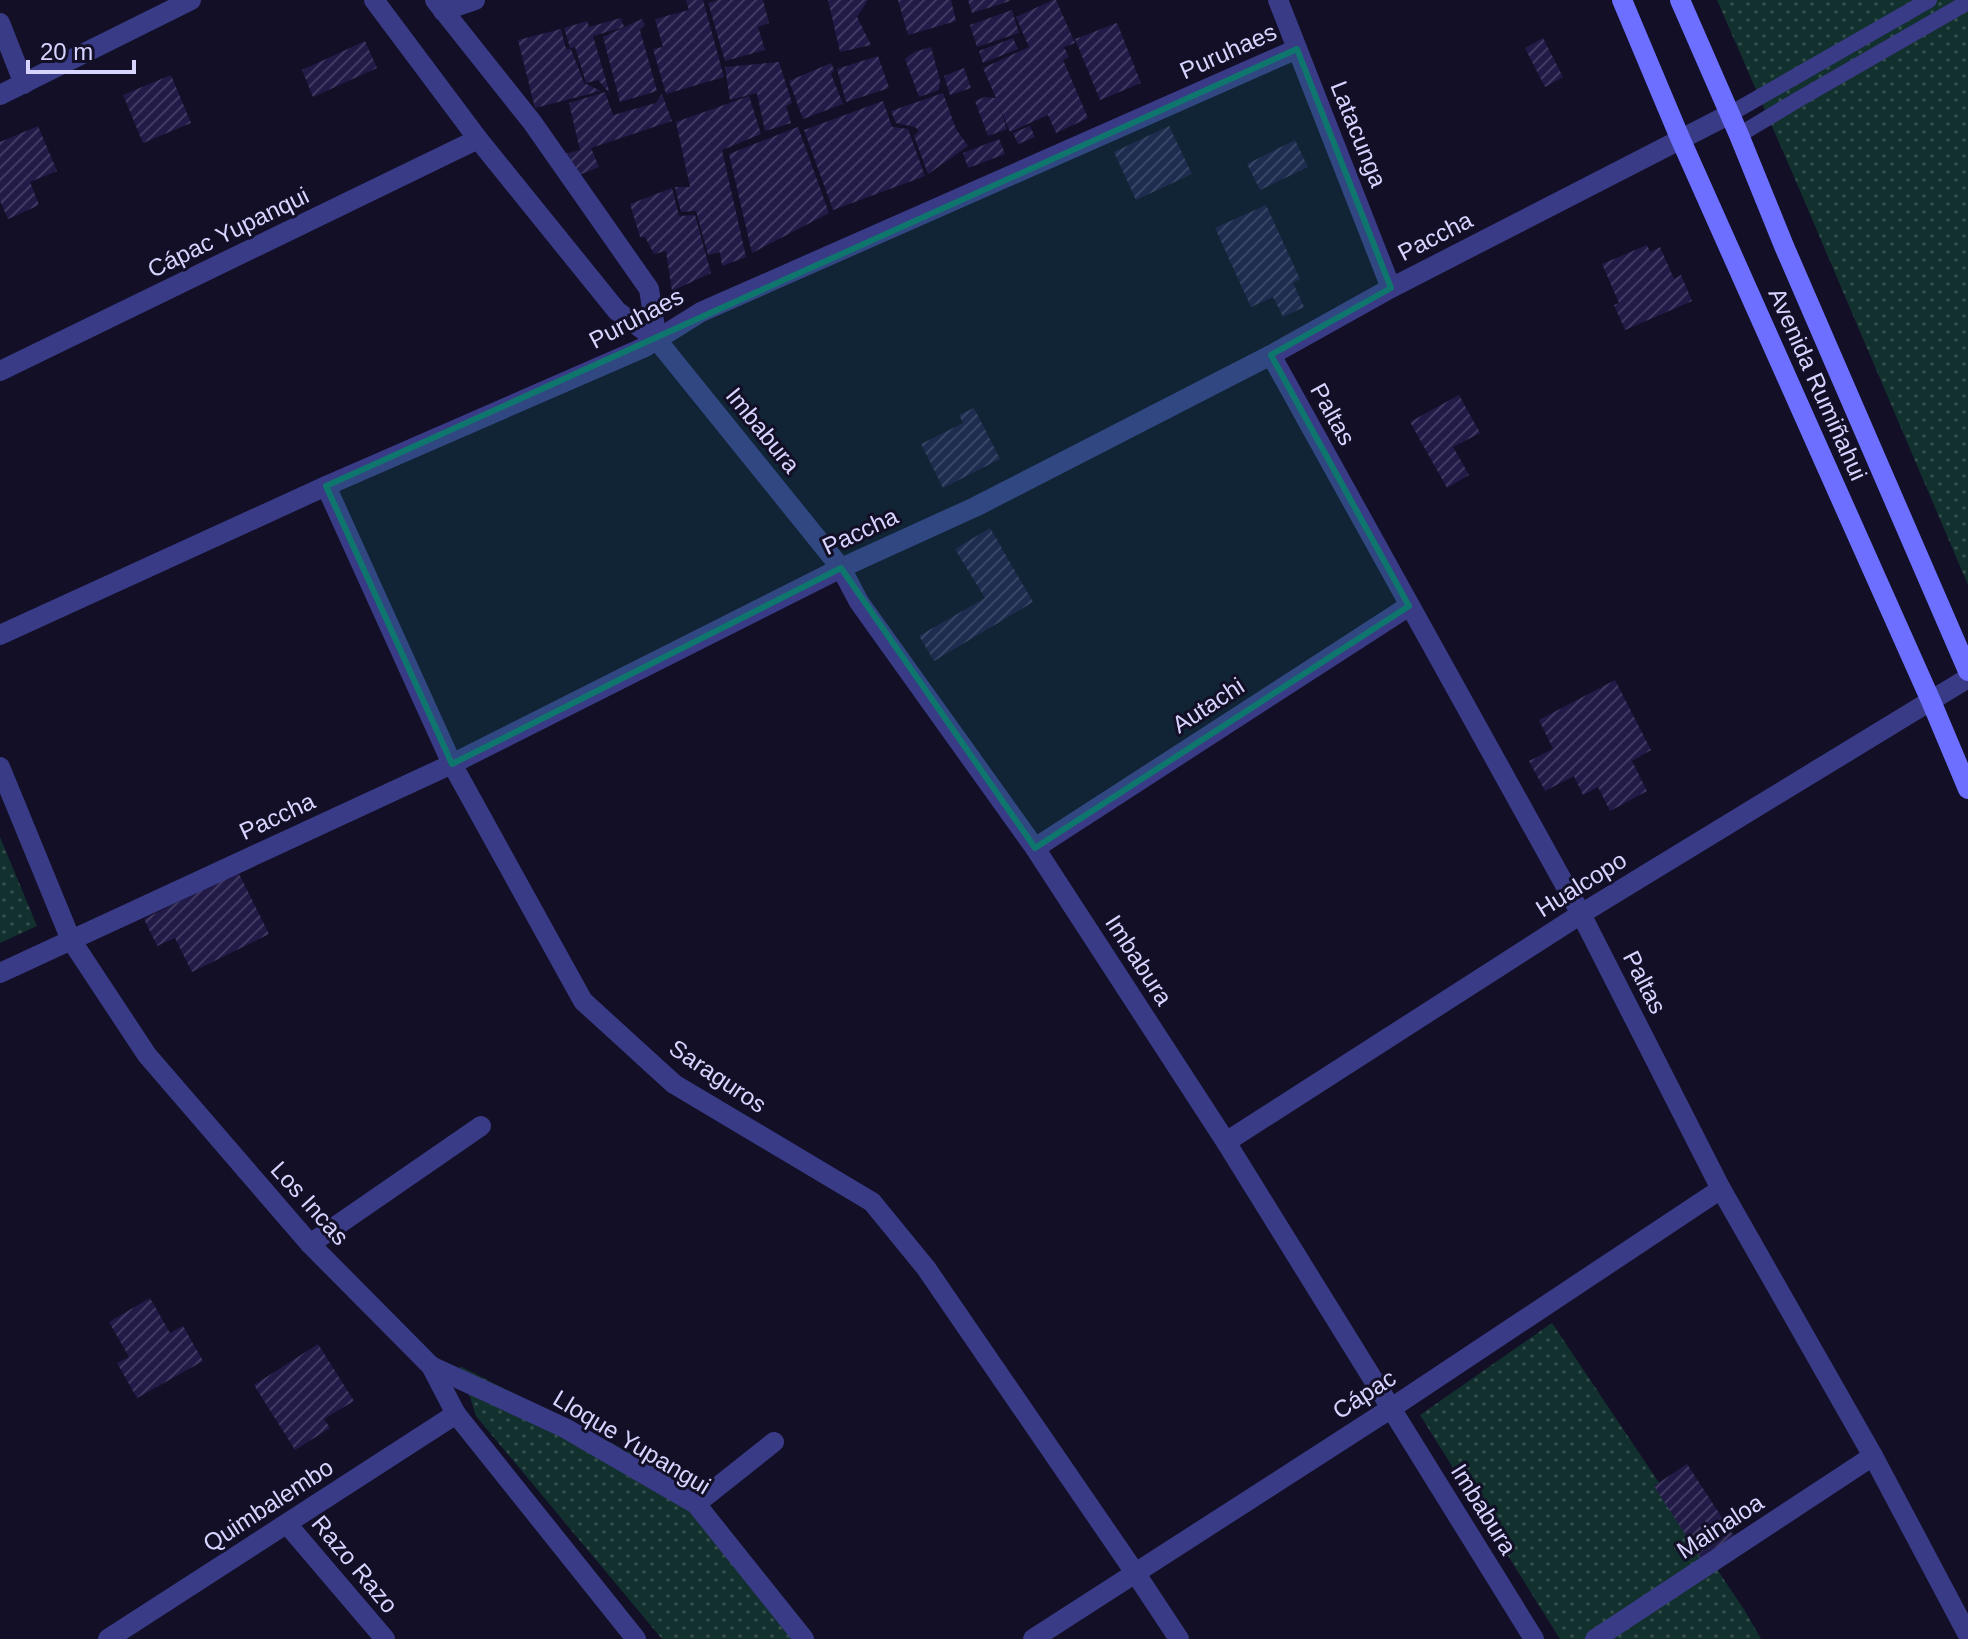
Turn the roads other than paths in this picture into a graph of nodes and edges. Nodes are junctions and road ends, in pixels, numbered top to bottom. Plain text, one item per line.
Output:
1 (191, 0) edge
2 (374, 0) edge
3 (475, 0) edge
4 (1278, 0) edge
5 (1622, 0) edge
6 (1680, 0) edge
7 (1929, 0) edge
8 (1968, 2) edge
9 (439, 5) edge
10 (0, 23) edge
11 (1297, 49) junction
12 (24, 84) junction
13 (0, 95) edge
14 (1730, 114) junction
15 (1739, 135) junction
16 (1680, 138) junction
17 (478, 139) junction
18 (1391, 288) junction
19 (657, 340) junction
20 (1271, 355) junction
21 (0, 371) edge
22 (326, 486) junction
23 (841, 568) junction
24 (1409, 606) junction
25 (0, 635) edge
26 (1968, 671) edge
27 (1968, 678) edge
28 (1931, 701) junction
29 (452, 764) junction
30 (0, 767) edge
31 (1968, 789) edge
32 (1035, 848) junction
33 (1581, 914) junction
34 (71, 940) junction
35 (0, 973) edge
36 (481, 1126) dead end
37 (1226, 1142) junction
38 (1721, 1189) junction
39 (310, 1244) junction
40 (431, 1366) junction
41 (1390, 1409) junction
42 (456, 1414) junction
43 (774, 1442) dead end
44 (1873, 1456) junction
45 (696, 1504) junction
46 (287, 1524) junction
47 (1136, 1574) junction
48 (1968, 1635) edge
49 (108, 1639) edge
50 (385, 1639) edge
51 (636, 1639) edge
52 (804, 1639) edge
53 (1033, 1639) edge
54 (1179, 1639) edge
55 (1534, 1639) edge
56 (1595, 1639) edge

1 - 12 street
2 - 17 street, Imbabura
3 - 9 street
4 - 11 street, Latacunga
5 - 16 main road, Avenida Rumiñahui
6 - 14 main road, Avenida Rumiñahui
7 - 14 lane
8 - 15 lane
9 - 19 street, Imbabura
10 - 12 street
11 - 18 street, Latacunga
11 - 19 street, Puruhaes
12 - 13 street
14 - 15 main road, Avenida Rumiñahui
14 - 16 street, Paccha
15 - 26 main road, Avenida Rumiñahui
16 - 18 street, Paccha
16 - 28 main road, Avenida Rumiñahui
17 - 19 street, Imbabura
17 - 21 street, Cápac Yupanqui
18 - 20 street, Paccha
19 - 22 street, Puruhaes
19 - 23 street, Imbabura
20 - 23 street, Paccha
20 - 24 street, Paltas
22 - 25 street, Puruhaes
22 - 29 street, Saraguros
23 - 29 street, Paccha
23 - 32 street, Imbabura
24 - 32 street, Autachi
24 - 33 street, Paltas
27 - 28 street, Hualcopo
28 - 31 main road, Avenida Rumiñahui
28 - 33 street, Hualcopo
29 - 34 street, Paccha
29 - 47 street, Saraguros
30 - 34 street, Los Incas
32 - 37 street, Imbabura
33 - 37 street, Hualcopo
33 - 38 street, Paltas
34 - 35 street, Paccha
34 - 39 street, Los Incas
36 - 39 street
37 - 41 street, Imbabura
38 - 41 street, Cápac
38 - 44 street, Paltas
39 - 40 street, Los Incas
40 - 42 street, Los Incas
40 - 45 street, Lloque Yupangui
41 - 47 street, Cápac
41 - 55 street, Imbabura
42 - 46 street, Quimbalembo
42 - 51 street, Los Incas
43 - 45 street
44 - 48 street, Paltas
44 - 56 street, Mainaloa
45 - 52 street, Lloque Yupangui
46 - 49 street, Quimbalembo
46 - 50 street, Razo Razo
47 - 53 street, Cápac
47 - 54 street, Saraguros

